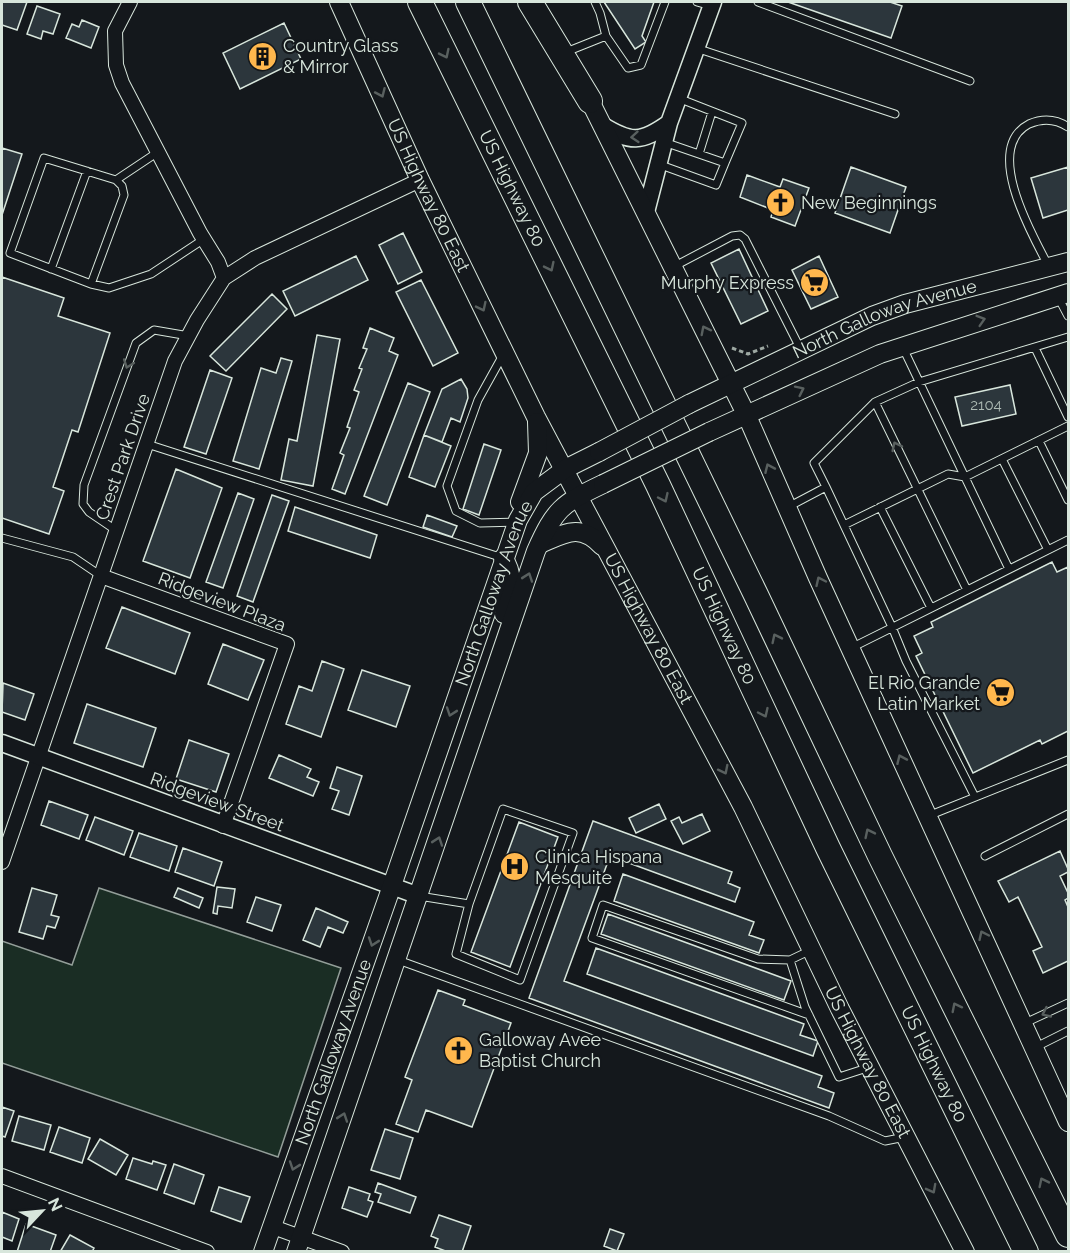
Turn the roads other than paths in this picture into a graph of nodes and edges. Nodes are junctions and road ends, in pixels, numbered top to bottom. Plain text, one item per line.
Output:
1 (130, 2) edge
2 (339, 2) edge
3 (420, 2) edge
4 (468, 2) edge
5 (530, 2) edge
6 (542, 2) edge
7 (595, 2) edge
8 (665, 2) edge
9 (758, 2) edge
10 (707, 3) edge
11 (606, 36) junction
12 (696, 48) junction
13 (566, 52) junction
14 (970, 81) dead end
15 (678, 98) junction
16 (590, 101) junction
17 (712, 112) junction
18 (895, 114) dead end
19 (669, 123) junction
20 (602, 125) junction
21 (1068, 127) edge
22 (664, 142) junction
23 (158, 152) junction
24 (699, 154) junction
25 (725, 163) junction
26 (658, 164) junction
27 (87, 171) junction
28 (116, 180) junction
29 (420, 180) junction
30 (646, 212) junction
31 (204, 239) junction
32 (1068, 262) edge
33 (673, 267) junction
34 (1049, 268) junction
35 (51, 269) junction
36 (224, 278) junction
37 (92, 284) junction
38 (1063, 295) edge
39 (1068, 316) edge
40 (189, 336) junction
41 (1068, 337) edge
42 (797, 343) junction
43 (902, 346) junction
44 (1035, 348) junction
45 (504, 352) junction
46 (919, 382) junction
47 (731, 383) junction
48 (874, 402) junction
49 (747, 416) junction
50 (536, 417) junction
51 (1068, 417) edge
52 (1068, 426) edge
53 (1039, 441) junction
54 (147, 444) junction
55 (1002, 459) junction
56 (565, 469) junction
57 (964, 477) junction
58 (826, 487) junction
59 (917, 489) junction
60 (579, 495) junction
61 (1068, 500) edge
62 (880, 507) junction
63 (787, 508) junction
64 (844, 525) junction
65 (513, 530) junction
66 (117, 531) junction
67 (2, 538) edge
68 (1068, 540) edge
69 (540, 544) junction
70 (1047, 550) junction
71 (610, 554) junction
72 (503, 558) junction
73 (1008, 569) junction
74 (101, 576) junction
75 (968, 590) junction
76 (931, 608) junction
77 (892, 627) junction
78 (851, 648) junction
79 (490, 687) junction
80 (2, 743) edge
81 (39, 756) junction
82 (1068, 760) edge
83 (975, 797) junction
84 (1068, 814) edge
85 (928, 816) junction
86 (223, 826) junction
87 (984, 856) dead end
88 (2, 862) edge
89 (392, 887) junction
90 (419, 896) junction
91 (469, 904) junction
92 (811, 950) junction
93 (397, 959) junction
94 (790, 960) junction
95 (1068, 1003) edge
96 (809, 1015) junction
97 (1023, 1023) junction
98 (1068, 1031) edge
99 (1034, 1048) junction
100 (870, 1067) junction
101 (1068, 1122) edge
102 (905, 1137) junction
103 (2, 1176) edge
104 (273, 1227) junction
105 (1068, 1235) edge
106 (299, 1244) edge
107 (207, 1251) edge
108 (264, 1251) edge
109 (342, 1251) edge
110 (965, 1251) edge
111 (1026, 1251) edge

1 - 23 street
2 -> 29 main road, US Highway 80 East
3 -> 111 highway, US Highway 80
105 -> 4 highway
5 - 16 highway
6 - 13 main road
7 - 11 lane
8 - 11 lane
9 - 14 lane
10 - 12 street
11 - 13 lane
12 - 15 street
12 - 18 lane
13 - 16 main road
15 - 17 lane
15 - 19 street
16 - 20 main road
17 - 24 lane
17 - 25 lane
19 -> 20 street
19 - 22 street
20 - 30 main road
21 - 34 lane
22 - 24 lane
22 - 26 street
23 - 28 lane
23 - 31 street
24 - 25 lane
25 - 26 lane
26 - 30 street
27 - 28 lane
27 - 35 lane
27 - 35 lane
28 - 37 lane
29 - 36 street, Crest Park Drive
29 -> 45 main road, US Highway 80 East
30 - 33 main road
31 - 36 street
31 - 37 lane
32 - 34 main road, North Galloway Avenue
33 - 42 lane
47 -> 33 main road
34 - 38 main road
34 - 42 main road, North Galloway Avenue
35 - 37 lane
36 - 40 street, Crest Park Drive
38 - 39 lane
43 -> 38 main road, North Galloway Avenue
40 - 54 street, Crest Park Drive
40 -> 66 lane
41 - 44 lane
42 - 47 main road, North Galloway Avenue
43 - 46 lane
49 -> 43 main road, North Galloway Avenue
44 - 46 lane
44 - 51 lane
45 - 50 main road, US Highway 80 East
45 - 65 lane
46 - 48 lane
46 - 57 lane
47 - 49 main road
47 - 56 main road, North Galloway Avenue, bridge
48 - 58 lane
59 -> 48 lane
49 - 60 main road, North Galloway Avenue, bridge
63 -> 49 main road
50 - 56 main road, US Highway 80 East
50 - 65 main road
52 - 53 lane
53 - 55 lane
53 - 61 lane
54 - 66 street, Crest Park Drive
54 - 72 lane
55 - 57 lane
55 - 70 lane
56 - 60 main road, US Highway 80 East
56 - 65 main road, North Galloway Avenue
57 - 59 lane
57 - 73 lane
58 - 63 lane
58 - 64 lane
59 - 62 lane
59 - 75 lane
60 - 69 main road, North Galloway Avenue
60 - 71 main road, US Highway 80 East
62 - 64 lane
62 - 76 lane
78 -> 63 main road
64 - 77 lane
65 - 72 main road, North Galloway Avenue
66 - 74 street, Crest Park Drive
67 - 74 lane
68 - 70 lane
69 - 71 main road
79 -> 69 main road, North Galloway Avenue
70 - 73 lane
71 -> 92 main road, US Highway 80 East
72 - 79 main road
72 -> 89 main road, North Galloway Avenue
73 - 75 lane
74 - 81 street, Crest Park Drive
74 - 86 street, Ridgeview Plaza
75 - 76 lane
76 - 77 lane
77 - 78 lane
77 - 83 lane
85 -> 78 main road
90 -> 79 main road, North Galloway Avenue
80 - 81 street, Ridgeview Street
81 - 86 street, Ridgeview Street
81 - 88 street, Crest Park Drive
82 - 83 lane
83 - 85 lane
84 - 87 lane
97 -> 85 main road
86 - 89 street, Ridgeview Street
89 - 90 street, Ridgeview Street
89 -> 104 main road, North Galloway Avenue
90 - 91 lane
90 - 93 main road, North Galloway Avenue
91 - 91 lane
92 - 94 lane
92 - 100 main road, US Highway 80 East
93 - 102 lane
106 -> 93 main road, North Galloway Avenue
94 - 96 lane
94 - 96 lane
95 -> 97 lane
96 - 100 lane
97 - 99 main road
98 - 99 lane
99 - 101 main road
100 - 102 main road, US Highway 80 East
102 -> 110 main road, US Highway 80 East
103 - 107 street
104 - 106 street
104 - 108 main road, North Galloway Avenue
106 - 109 street

